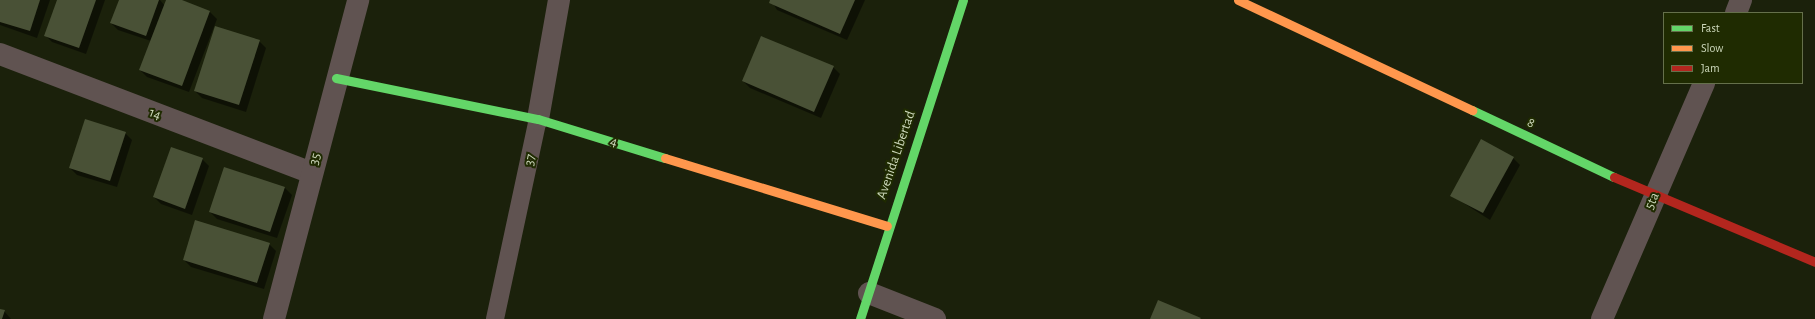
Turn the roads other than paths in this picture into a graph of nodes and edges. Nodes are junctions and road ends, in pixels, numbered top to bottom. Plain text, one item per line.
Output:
1 (358, 0) edge
2 (559, 0) edge
3 (963, 0) edge
4 (1238, 0) edge
5 (1741, 0) edge
6 (1736, 12) edge
7 (0, 54) edge
8 (336, 78) junction
9 (1704, 84) edge
10 (538, 119) junction
11 (311, 173) junction
12 (1654, 196) junction
13 (887, 226) junction
14 (1815, 262) edge
15 (869, 293) junction
16 (274, 319) edge
17 (495, 319) edge
18 (860, 319) edge
19 (935, 319) edge
20 (1602, 319) edge

1 - 8 street, 35
2 - 10 street, 37
3 - 13 street, Avenida Libertad
4 - 12 street, 8
5 - 6 street
7 - 11 street, 14
8 - 10 street, 4
8 - 11 street, 35
9 - 12 street, 5ta
10 - 13 street, 4
10 - 17 lane, 37
11 - 16 street, 35
12 - 14 street, 8
12 - 20 street, 5ta
13 - 15 street, Avenida Libertad
15 - 18 street, Avenida Libertad
15 - 19 street

